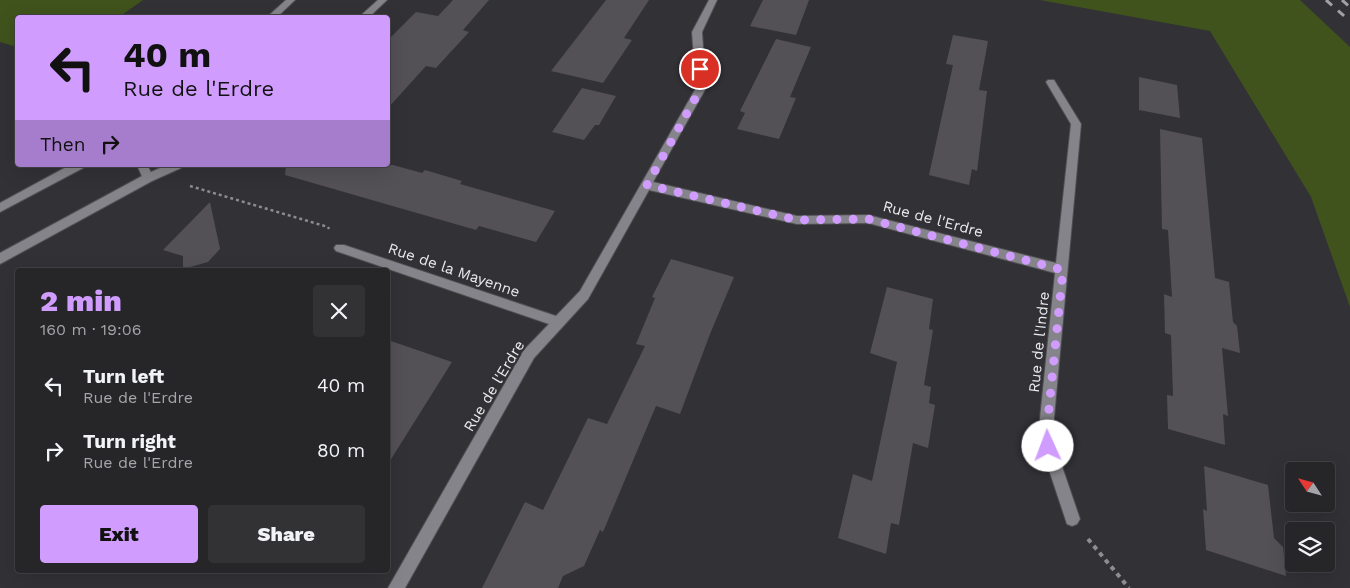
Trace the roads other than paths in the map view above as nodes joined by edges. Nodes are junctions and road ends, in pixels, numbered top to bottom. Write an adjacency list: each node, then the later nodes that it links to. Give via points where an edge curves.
1 (291, 0): 4 (street)
2 (383, 0): 5 (street)
3 (713, 0): 11 (street, Rue de l'Erdre, via 697,32 701,88)
4 (274, 15)
5 (366, 15)
6 (1052, 82): 15 (street, Rue de l'Indre, via 1076,124)
7 (75, 167): 12 (street)
8 (143, 167): 10 (street)
9 (172, 167): 10 (street)
10 (148, 178): 14 (street)
11 (647, 185): 15 (street, Rue de l'Erdre, via 797,220 868,219); 16 (street, Rue de l'Erdre, via 584,295)
12 (0, 208)
13 (340, 248): 16 (street, Rue de la Mayenne)
14 (0, 259)
15 (1063, 270): 17 (street, Rue de l'Indre, via 1048,446)
16 (558, 322): 18 (street, Rue de l'Erdre, via 529,354)
17 (1072, 519)
18 (396, 588)

